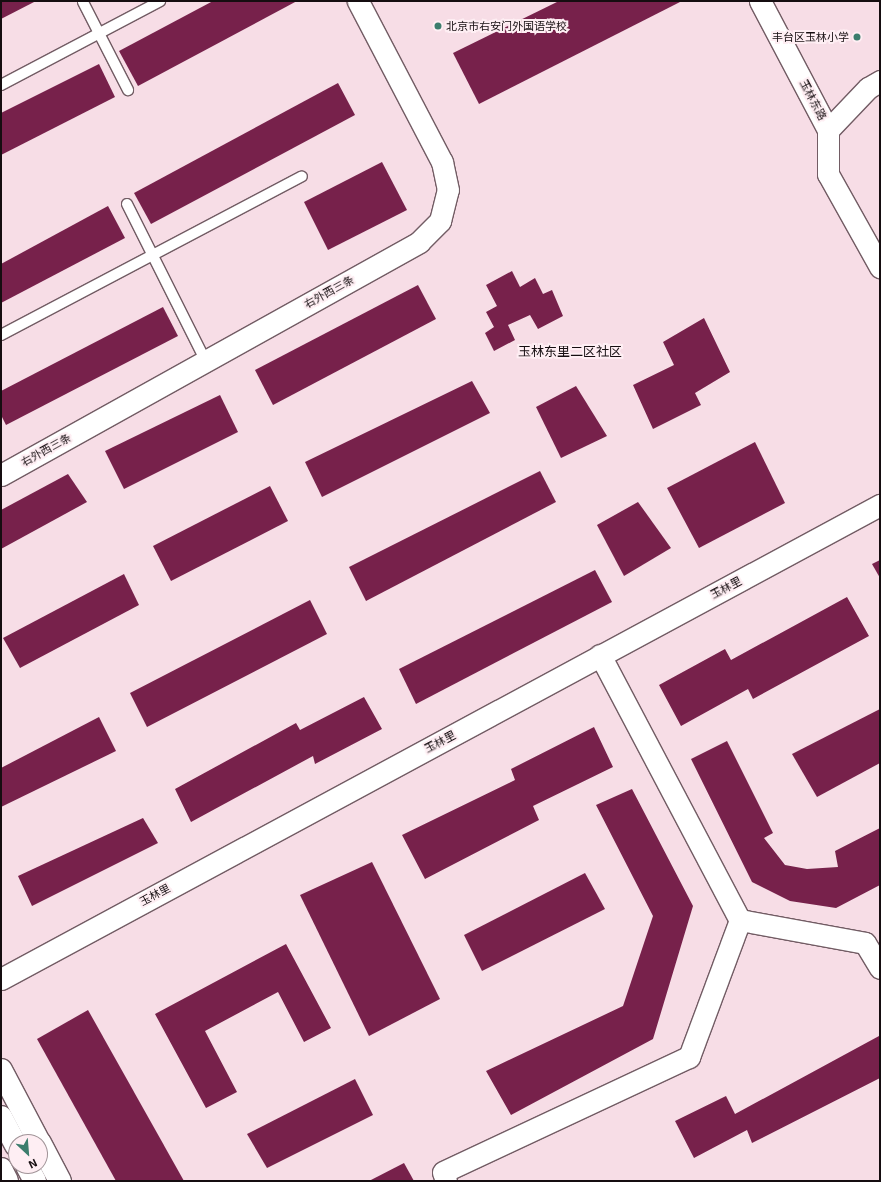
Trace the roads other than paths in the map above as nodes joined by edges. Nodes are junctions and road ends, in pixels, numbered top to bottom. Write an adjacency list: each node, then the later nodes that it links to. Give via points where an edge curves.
1 (160, 1): 5 (lane)
2 (358, 1): 15 (street, 右外西三条, via 442,162 448,190 440,221 419,242)
3 (760, 1): 9 (street, 玉林东路)
4 (83, 2): 5 (lane)
5 (99, 33): 7 (lane); 8 (lane)
6 (880, 81): 9 (street, via 868,88)
7 (1, 85)
8 (128, 90)
9 (828, 130): 13 (street, 玉林东路, via 828,174)
10 (302, 176): 12 (lane)
11 (127, 204): 12 (lane)
12 (152, 255): 14 (lane); 15 (lane)
13 (880, 267)
14 (1, 335)
15 (206, 360): 16 (street, 右外西三条)
16 (1, 474)
17 (880, 505): 18 (street, 玉林里)
18 (600, 655): 19 (street); 21 (street, 玉林里)
19 (740, 920): 20 (street, via 865,943); 30 (street, via 689,1057 443,1172)
20 (880, 968)
21 (1, 978)
22 (1, 1070): 25 (street)
23 (1, 1117): 24 (street)
24 (10, 1134)
25 (35, 1134)
26 (48, 1158): 29 (street)
27 (1, 1169): 28 (street)
28 (7, 1181)
29 (60, 1181)
30 (446, 1181)

